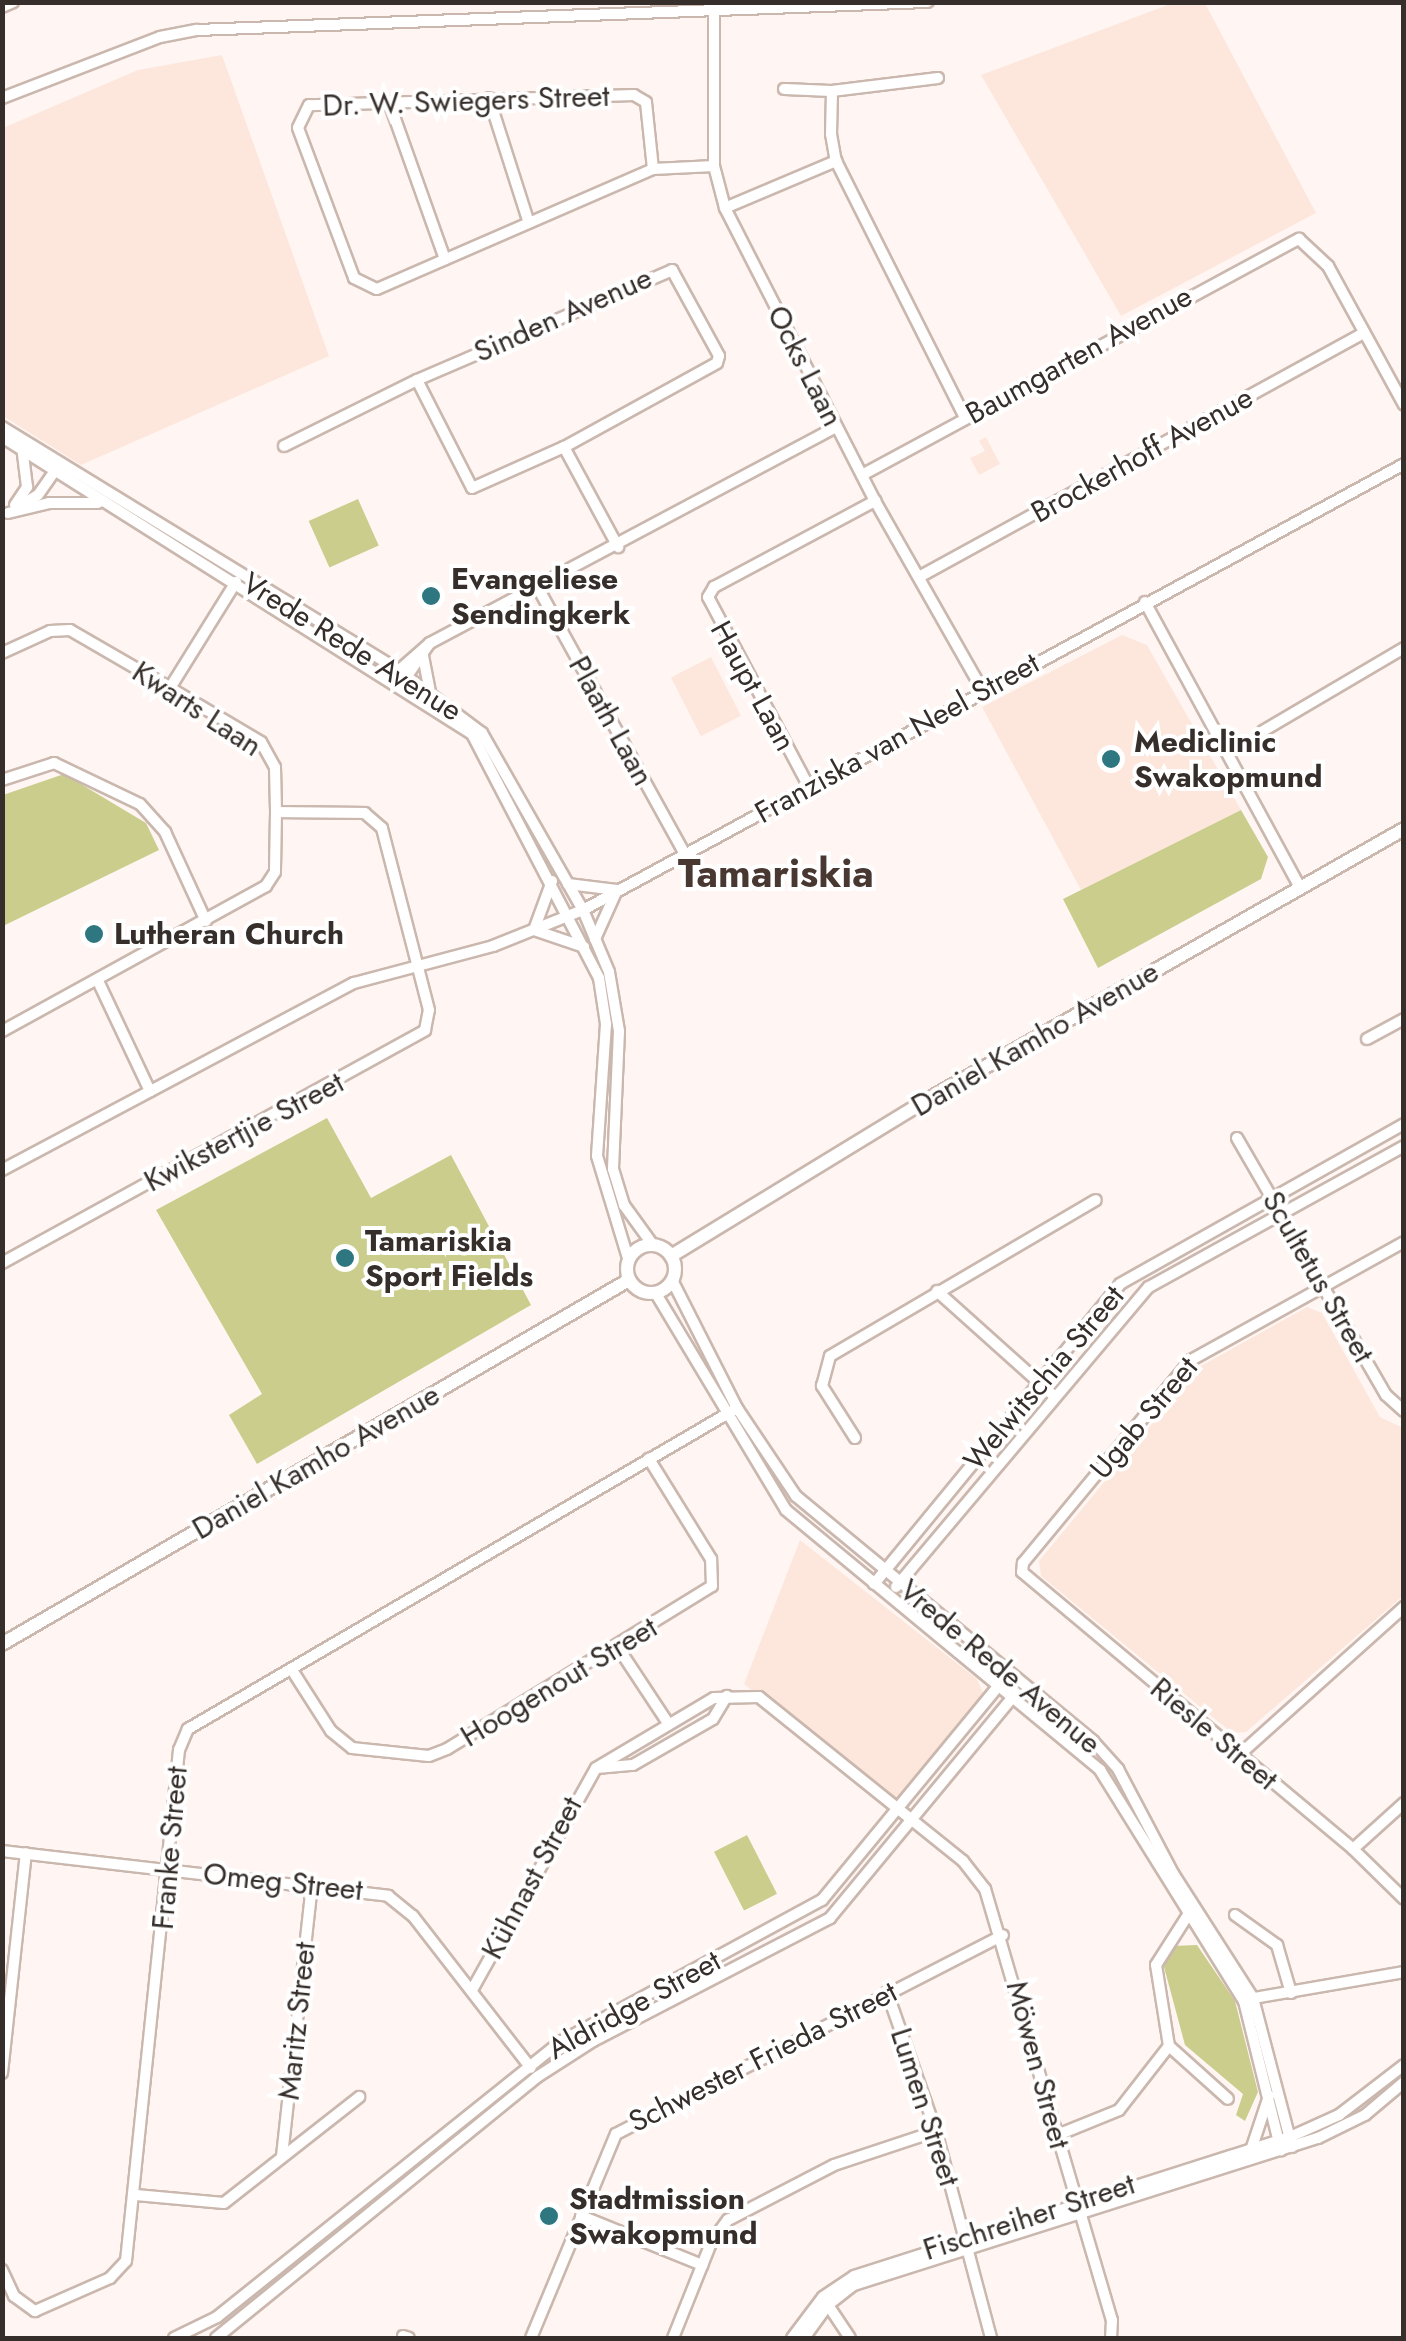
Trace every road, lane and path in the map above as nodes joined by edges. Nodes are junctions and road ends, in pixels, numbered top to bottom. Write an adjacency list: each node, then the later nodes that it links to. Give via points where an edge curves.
1 (12, 2): 4 (street)
2 (927, 2): 3 (street)
3 (803, 6): 5 (street)
4 (2, 7)
5 (714, 15): 9 (street, via 198,30 160,37); 13 (street, Ocks Laan)
6 (938, 78): 8 (street)
7 (784, 89): 8 (street)
8 (832, 91): 12 (street)
9 (2, 98)
10 (489, 98): 11 (street, Dr. W. Swiegers Street); 14 (street, Dr. W. Swiegers Street, via 641,98); 16 (street)
11 (389, 102): 17 (street); 17 (street, Dr. W. Swiegers Street, via 309,105 298,128 363,286 378,289)
12 (836, 160): 15 (street); 21 (street)
13 (714, 166): 14 (street, Dr. W. Swiegers Street); 15 (street, Ocks Laan)
14 (653, 169): 16 (street, Dr. W. Swiegers Street)
15 (725, 208): 22 (street, Ocks Laan)
16 (529, 223): 17 (street, Dr. W. Swiegers Street)
17 (445, 259)
18 (1364, 333): 20 (street); 21 (street, Baumgarten Avenue, via 1328,266 1299,240); 35 (street, Brockerhoff Avenue)
19 (417, 380): 25 (street, Sinden Avenue); 26 (street, Sinden Avenue, via 472,488); 26 (street, Sinden Avenue, via 672,270 720,356 717,363)
20 (1404, 405)
21 (966, 417): 30 (street, Baumgarten Avenue)
22 (836, 427): 30 (street, Ocks Laan); 34 (street)
23 (2, 428): 29 (street, Vrede Rede Avenue)
24 (2, 437): 27 (street, Vrede Rede Avenue)
25 (284, 446)
26 (564, 447): 34 (street)
27 (23, 452): 29 (street, Vrede Rede Avenue); 33 (street, via 28,488)
28 (1404, 464): 38 (street, Franziska van Neel Street)
29 (56, 469): 32 (street, Vrede Rede Avenue); 33 (street, via 38,495); 36 (street, Vrede Rede Avenue)
30 (862, 476): 31 (street, Ocks Laan)
31 (874, 500): 35 (street, Ocks Laan); 49 (street, Haupt Laan, via 714,587 708,597)
32 (104, 504): 33 (street, via 48,503); 36 (street, Vrede Rede Avenue)
33 (5, 514)
34 (618, 546): 37 (street)
35 (919, 577): 45 (street, Ocks Laan)
36 (236, 581): 43 (street, Vrede Rede Avenue); 44 (street)
37 (538, 588): 39 (street); 52 (street, Plaath Laan)
38 (1145, 602): 45 (street, Franziska van Neel Street); 55 (street)
39 (430, 643): 42 (street); 43 (street)
40 (1404, 648): 47 (street)
41 (2, 653): 44 (street, Kwarts Laan, via 50,631 70,630)
42 (424, 655): 43 (street); 46 (street)
43 (400, 677): 46 (street, Vrede Rede Avenue); 53 (street, Vrede Rede Avenue, via 472,734)
44 (170, 688): 50 (street, Kwarts Laan, via 261,742 275,767)
45 (983, 692): 49 (street, Franziska van Neel Street)
46 (431, 693): 54 (street, Vrede Rede Avenue, via 482,733)
47 (1263, 730)
48 (2, 780): 59 (street, via 54,763 140,804 165,832)
49 (809, 787): 52 (street, Franziska van Neel Street)
50 (276, 812): 59 (street, Kwarts Laan, via 272,880); 63 (street, Kwikstertjie Street, via 374,818)
51 (1404, 829): 55 (main road, Daniel Kamho Avenue)
52 (685, 854): 56 (street, Franziska van Neel Street)
53 (552, 880): 58 (street, Vrede Rede Avenue); 60 (street)
54 (567, 883): 56 (street); 57 (street, Vrede Rede Avenue)
55 (1300, 888): 79 (main road, Daniel Kamho Avenue)
56 (616, 890): 57 (street, Franziska van Neel Street); 61 (street)
57 (582, 910): 58 (street, Franziska van Neel Street); 61 (street, Vrede Rede Avenue)
58 (571, 916): 60 (street, Franziska van Neel Street); 62 (street, Vrede Rede Avenue)
59 (206, 921): 64 (street, Kwarts Laan)
60 (534, 930): 62 (street); 63 (street, Franziska van Neel Street)
61 (595, 939): 78 (street, Vrede Rede Avenue, via 619,1011 613,1169 624,1204)
62 (584, 947): 80 (street, Vrede Rede Avenue, via 599,978 606,1024 599,1173)
63 (420, 964): 69 (street, Franziska van Neel Street, via 321,999); 81 (street, Kwikstertjie Street, via 429,1010 418,1038)
64 (98, 981): 67 (street, Kwarts Laan); 69 (street)
65 (2, 1014): 67 (street)
66 (1404, 1019): 68 (street)
67 (6, 1029)
68 (1367, 1040)
69 (150, 1091): 73 (street, Franziska van Neel Street)
70 (1404, 1124): 74 (street, Welwitschia Street)
71 (1237, 1138): 74 (street, Scultetus Street)
72 (1404, 1146): 76 (street, Welwitschia Street)
73 (2, 1170)
74 (1270, 1194): 76 (street, Scultetus Street); 87 (street, Welwitschia Street, via 1120,1284)
75 (1096, 1200): 86 (street)
76 (1280, 1211): 84 (street, Scultetus Street); 88 (street, Welwitschia Street, via 1149,1287)
77 (1404, 1242): 84 (street, Ugab Street)
78 (653, 1245): 79 (main road); 80 (main road)
79 (671, 1256): 83 (main road)
80 (629, 1262): 82 (main road)
81 (2, 1263)
82 (629, 1280): 85 (main road); 100 (main road, Daniel Kamho Avenue)
83 (672, 1280): 85 (main road); 89 (street, Vrede Rede Avenue)
84 (1325, 1287): 90 (street, Scultetus Street, via 1386,1395); 95 (street, Ugab Street, via 1190,1360 1022,1562)
85 (655, 1292): 91 (street, Vrede Rede Avenue)
86 (937, 1292): 87 (street); 92 (street, via 823,1367 822,1386)
87 (1038, 1382): 88 (street); 94 (street, Welwitschia Street)
88 (1053, 1395): 96 (street, Welwitschia Street)
89 (737, 1408): 91 (street, Franke Street); 94 (street, Vrede Rede Avenue, via 796,1496)
90 (1404, 1410)
91 (725, 1416): 93 (street, Franke Street); 97 (street, Vrede Rede Avenue, via 786,1510)
92 (855, 1438)
93 (649, 1459): 101 (street, Hoogenout Street, via 715,1575 692,1603); 102 (street, Franke Street)
94 (884, 1570): 96 (street, Vrede Rede Avenue); 97 (street, Welwitschia Street)
95 (1022, 1572): 109 (street, Riesle Street)
96 (900, 1583): 98 (street, Welwitschia Street); 103 (street, Vrede Rede Avenue)
97 (874, 1584): 98 (street, Vrede Rede Avenue)
98 (889, 1596): 105 (street, Vrede Rede Avenue)
99 (1404, 1607): 109 (street)
100 (2, 1644)
101 (618, 1646): 102 (street, Hoogenout Street, via 429,1756 340,1742); 108 (street)
102 (292, 1670): 119 (street, Franke Street, via 184,1736)
103 (1010, 1673): 104 (street, Vrede Rede Avenue); 105 (street, Aldridge Street)
104 (1023, 1684): 107 (street, Aldridge Street); 111 (street, Vrede Rede Avenue, via 1107,1754)
105 (999, 1686): 107 (street, Vrede Rede Avenue); 114 (street, Aldridge Street)
106 (728, 1696): 108 (street, Kühnast Street); 110 (street, Kühnast Street, via 713,1719 632,1766); 114 (street, via 759,1697)
107 (1013, 1697): 112 (street, Vrede Rede Avenue, via 1083,1754); 115 (street, Aldridge Street)
108 (668, 1724): 110 (street, Kühnast Street)
109 (1239, 1755): 116 (street, Riesle Street)
110 (596, 1768): 126 (street, Kühnast Street)
111 (1129, 1789): 112 (street); 130 (street, Vrede Rede Avenue)
112 (1118, 1796): 122 (street, Vrede Rede Avenue)
113 (1404, 1803): 116 (street)
114 (898, 1813): 115 (street); 129 (street, Aldridge Street, via 822,1900)
115 (912, 1823): 124 (street, Möwen Street, via 976,1875); 131 (street, Aldridge Street, via 830,1918)
116 (1353, 1849): 121 (street, Riesle Street)
117 (2, 1851): 118 (street, Omeg Street)
118 (26, 1853): 119 (street, Omeg Street); 135 (street)
119 (169, 1870): 120 (street, Omeg Street); 146 (street, Franke Street)
120 (312, 1885): 126 (street, Omeg Street, via 388,1896 413,1916); 145 (street, Maritz Street)
121 (1404, 1899)
122 (1188, 1914): 130 (street, Vrede Rede Avenue); 132 (street, via 1156,1965)
123 (1235, 1915): 128 (street, via 1277,1945)
124 (1003, 1935): 127 (street, Schwester Frieda Street); 142 (street, Möwen Street)
125 (1404, 1972): 128 (street)
126 (472, 1990): 134 (street, Omeg Street)
127 (887, 1992): 141 (street, Lumen Street); 148 (street, Schwester Frieda Street, via 626,2125 604,2153)
128 (1291, 1992): 130 (street)
129 (637, 1999): 131 (street); 134 (street, Aldridge Street)
130 (1248, 1999): 138 (street, Vrede Rede Avenue); 143 (street, Vrede Rede Avenue)
131 (646, 2014): 136 (street, Aldridge Street)
132 (1170, 2046): 140 (street); 142 (street, via 1118,2110)
133 (1404, 2065): 143 (street, via 1339,2115)
134 (529, 2066): 136 (street, Omeg Street); 153 (street, Aldridge Street)
135 (2, 2073)
136 (537, 2077): 154 (street, Aldridge Street)
137 (1404, 2082): 143 (street, via 1364,2115)
138 (1270, 2084): 143 (street, Vrede Rede Avenue); 144 (street)
139 (360, 2097): 145 (street, Maritz Street)
140 (1228, 2098)
141 (936, 2131): 149 (street, Lumen Street); 150 (street, via 834,2165 741,2210 719,2229)
142 (1056, 2136): 147 (street, Möwen Street)
143 (1286, 2144): 144 (street, Fischreiher Street); 147 (street, Fischreiher Street)
144 (1252, 2147): 147 (street, Fischreiher Street)
145 (282, 2156): 146 (street, Maritz Street, via 224,2203)
146 (136, 2195): 151 (street, Franke Street, via 126,2261 110,2278 35,2311 14,2296)
147 (1077, 2206): 149 (street, Fischreiher Street); 163 (street, Möwen Street, via 1112,2320)
148 (581, 2216): 150 (street); 157 (street, Schwester Frieda Street)
149 (968, 2240): 152 (street, Fischreiher Street); 162 (street, Lumen Street)
150 (702, 2265): 158 (street)
151 (2, 2270)
152 (826, 2301): 159 (street, Fischreiher Street); 160 (street, Fischreiher Street); 161 (street)
153 (218, 2317): 154 (street); 155 (street, Aldridge Street)
154 (230, 2335): 156 (street, Aldridge Street)
155 (174, 2338)
156 (216, 2338)
157 (531, 2338)
158 (673, 2338)
159 (792, 2338)
160 (804, 2338)
161 (850, 2338)
162 (990, 2338)
163 (1111, 2338)

